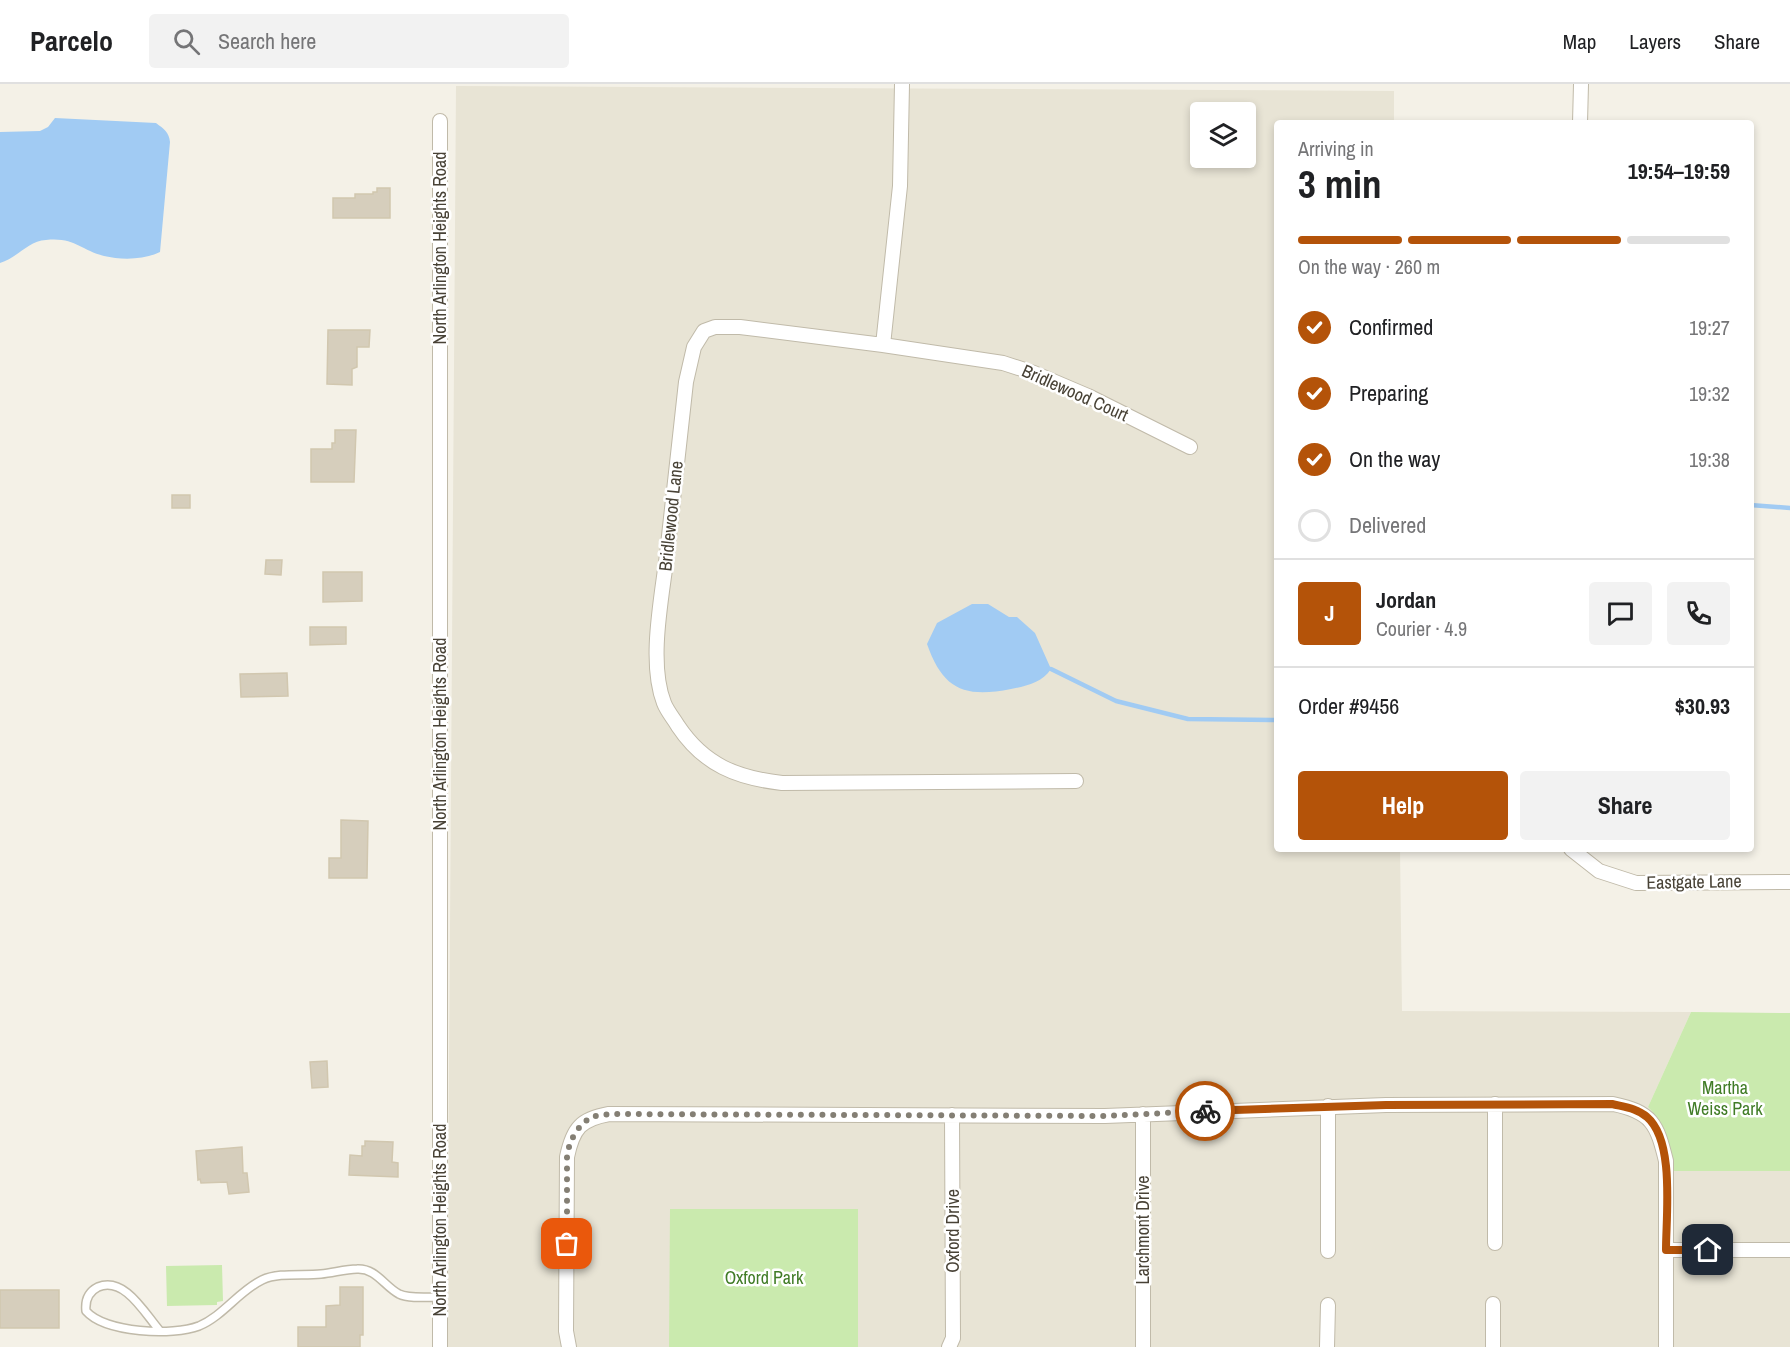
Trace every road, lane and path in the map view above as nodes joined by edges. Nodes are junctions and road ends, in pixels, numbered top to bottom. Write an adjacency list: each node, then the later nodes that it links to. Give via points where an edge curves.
1 (902, 84): 5 (street, via 900,186)
2 (1581, 84): 3 (street)
3 (1580, 120)
4 (440, 121): 18 (street, North Arlington Heights Road)
5 (883, 345): 6 (street, Bridlewood Court, via 1003,363 1088,396); 7 (street, Bridlewood Lane, via 740,327 715,327 699,337 686,382 657,637 664,705 698,752 736,774 756,780)
6 (1190, 447)
7 (1076, 781)
8 (1575, 852): 9 (street, Eastgate Lane, via 1599,871 1636,883)
9 (1790, 882)
10 (1495, 1104): 11 (street); 14 (street); 15 (street, via 1612,1104 1646,1116 1659,1132 1666,1161)
11 (1328, 1106): 12 (street); 17 (street)
12 (1143, 1114): 13 (street); 25 (street, Larchmont Drive)
13 (952, 1115): 23 (street, via 590,1117 570,1142 567,1157); 24 (street, Oxford Drive, via 953,1338)
14 (1495, 1243)
15 (1666, 1250): 16 (street); 28 (street)
16 (1790, 1250)
17 (1328, 1251)
18 (440, 1297): 21 (lane, via 402,1296 364,1269 276,1277 261,1280 200,1326); 22 (street, North Arlington Heights Road)
19 (1493, 1304): 27 (street)
20 (1328, 1305): 26 (street)
21 (160, 1331): 21 (lane, via 119,1327 90,1316 86,1301 94,1290 115,1285 129,1294)
22 (440, 1347)
23 (569, 1347)
24 (949, 1347)
25 (1143, 1347)
26 (1327, 1347)
27 (1493, 1347)
28 (1666, 1347)

